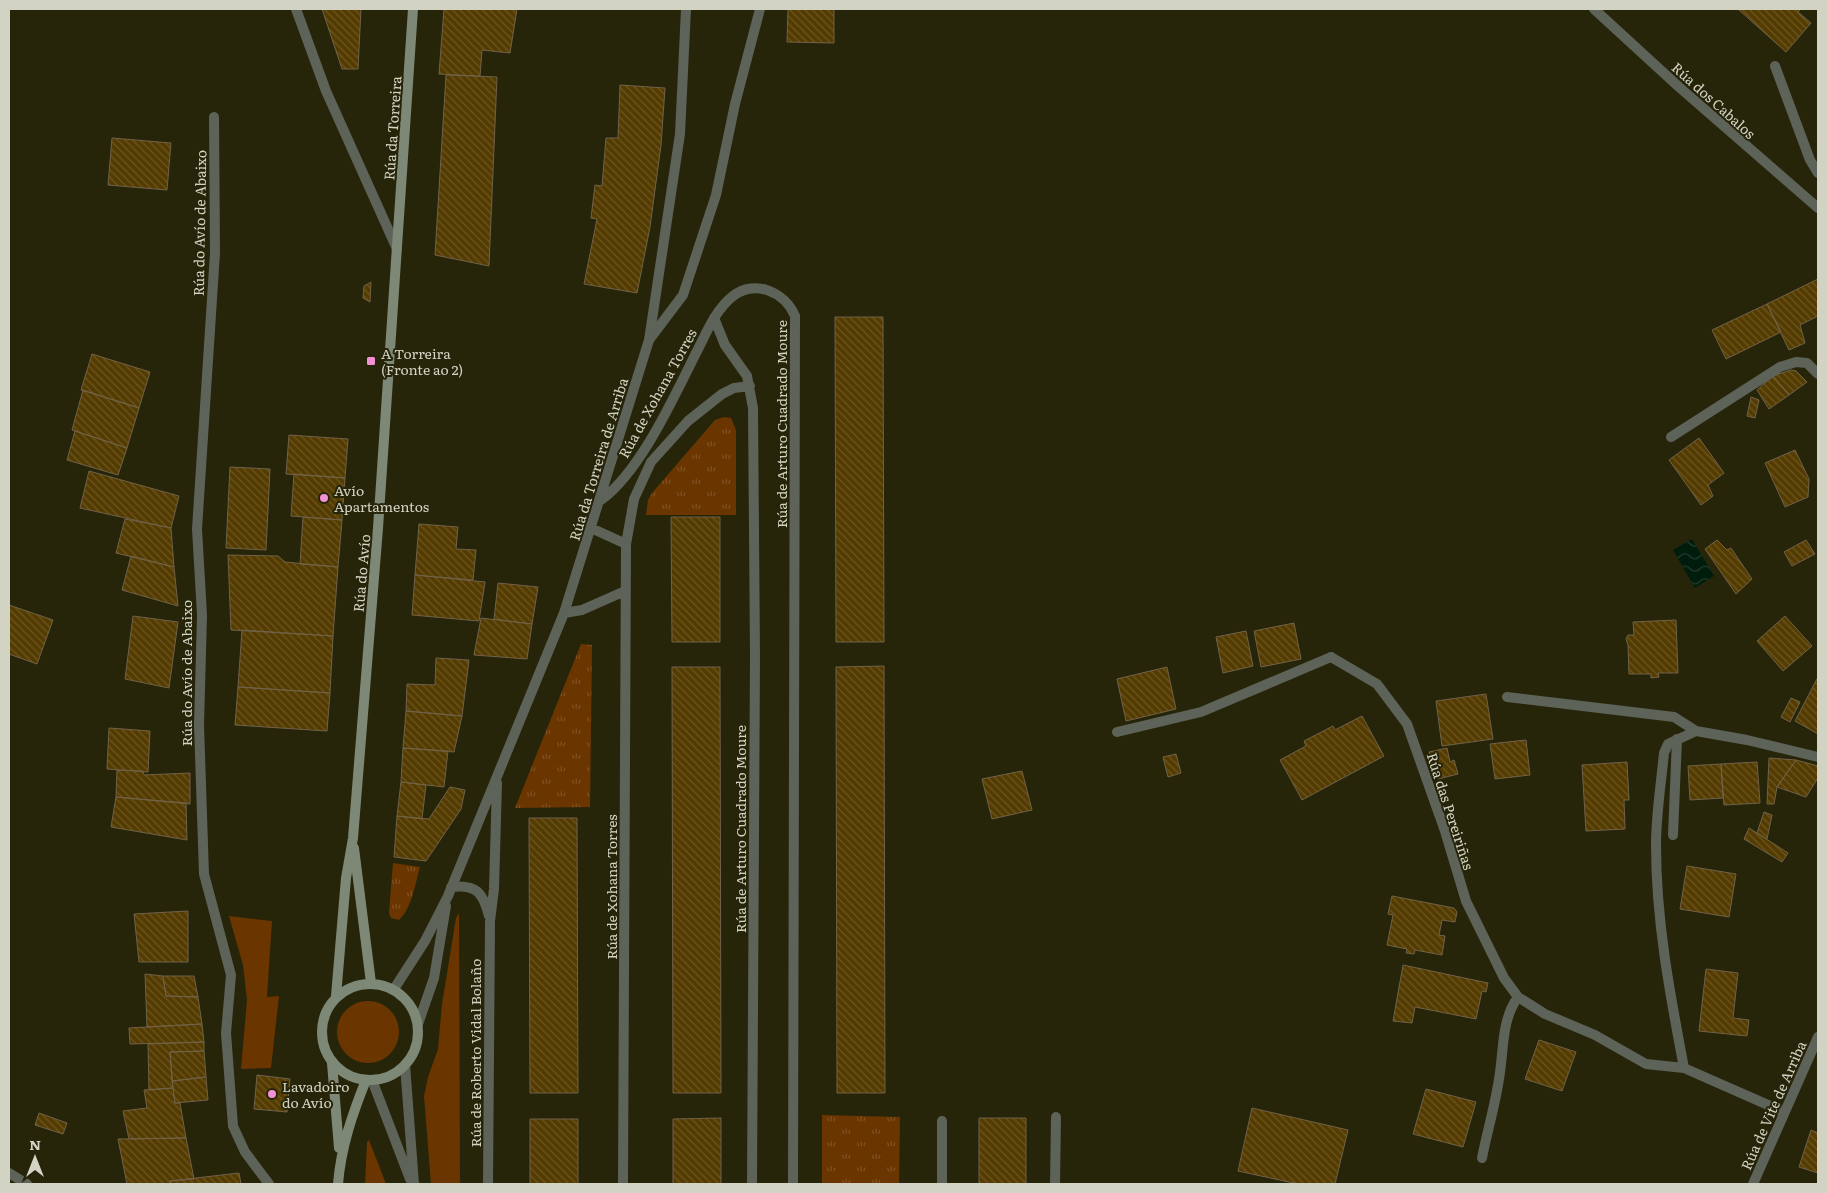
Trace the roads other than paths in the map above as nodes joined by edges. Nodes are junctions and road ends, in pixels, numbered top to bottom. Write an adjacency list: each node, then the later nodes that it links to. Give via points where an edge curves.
1 (296, 9): 10 (street, via 326,91)
2 (414, 9): 10 (main road, Rúa da Torreira)
3 (686, 9): 12 (street, Rúa da Torreira de Arriba, via 680,134)
4 (760, 9): 12 (street, via 716,195 683,295)
5 (1594, 9): 9 (street, Rúa dos Cabalos, via 1678,87)
6 (1775, 66): 8 (street, via 1810,160)
7 (214, 117): 48 (street, Rúa do Avío de Abaixo, via 215,253 197,530 202,615 198,725 204,874 231,975 226,1033 234,1126 245,1152)
8 (1818, 173)
9 (1818, 208)
10 (397, 249): 28 (main road, Rúa do Avío)
11 (714, 318): 14 (street, Rúa de Arturo Cuadrado Moure, via 725,345 745,371); 16 (street, Rúa de Xohana Torres, via 637,461); 54 (street, Rúa de Arturo Cuadrado Moure, via 732,296 751,288 770,290 778,295 792,307 795,316)
12 (649, 340): 16 (street, Rúa da Torreira de Arriba)
13 (1818, 374): 15 (street, via 1807,363 1796,362 1780,367)
14 (750, 386): 18 (street, Rúa de Xohana Torres, via 722,394 688,421 651,462 634,499); 53 (street, Rúa de Arturo Cuadrado Moure, via 753,408 756,656)
15 (1672, 437)
16 (601, 500): 17 (street, Rúa da Torreira de Arriba)
17 (591, 528): 18 (street); 20 (street, Rúa da Torreira de Arriba)
18 (626, 544): 19 (street, Rúa de Xohana Torres)
19 (625, 591): 20 (street, via 582,610); 52 (street, Rúa de Xohana Torres)
20 (564, 613): 26 (street, Rúa da Torreira de Arriba)
21 (1507, 697): 22 (street, via 1674,717)
22 (1696, 731): 24 (street); 25 (street)
23 (1117, 732): 34 (street, Rúa das Pereiriñas, via 1201,712 1331,657 1377,684 1407,724 1466,901 1504,978)
24 (1677, 739): 27 (street); 39 (street, via 1668,744 1664,754 1656,843 1664,959)
25 (1818, 757)
26 (497, 778): 29 (street, Rúa da Torreira de Arriba); 30 (street, Rúa de Roberto Vidal Bolaño)
27 (1673, 835)
28 (353, 838): 31 (main road, Rúa do Avío); 33 (main road, Rúa do Avío, via 346,878)
29 (450, 891): 30 (street, Rúa de Roberto Vidal Bolaño, via 466,885 479,892); 32 (street, Rúa da Torreira de Arriba, via 425,941); 35 (street, Rúa da Torreira de Arriba, via 434,978)
30 (490, 921): 51 (street, Rúa de Roberto Vidal Bolaño)
31 (371, 983): 32 (main road); 33 (main road, via 352,986)
32 (394, 989): 35 (main road, via 412,1006)
33 (336, 996): 37 (main road, via 324,1015 321,1032 324,1048)
34 (1518, 997): 39 (street, Rúa das Pereiriñas, via 1545,1014 1594,1035 1646,1064); 45 (street, via 1506,1022 1499,1080)
35 (418, 1024): 38 (main road, via 416,1045)
36 (1818, 1037): 41 (street, Rúa de Vite de Arriba)
37 (332, 1063): 40 (main road, via 350,1076); 44 (main road)
38 (405, 1066): 40 (main road, via 392,1075); 50 (street)
39 (1684, 1068): 41 (street, Rúa das Pereiriñas)
40 (369, 1080): 44 (main road, via 347,1129); 50 (street)
41 (1784, 1112): 57 (street, Rúa de Vite de Arriba)
42 (1056, 1116): 56 (street)
43 (942, 1121): 55 (street)
44 (340, 1156): 49 (main road)
45 (1482, 1158)
46 (9, 1173): 47 (street)
47 (28, 1184)
48 (269, 1184)
49 (338, 1184)
50 (413, 1184)
51 (488, 1184)
52 (624, 1184)
53 (752, 1184)
54 (793, 1184)
55 (942, 1184)
56 (1056, 1184)
57 (1753, 1184)

